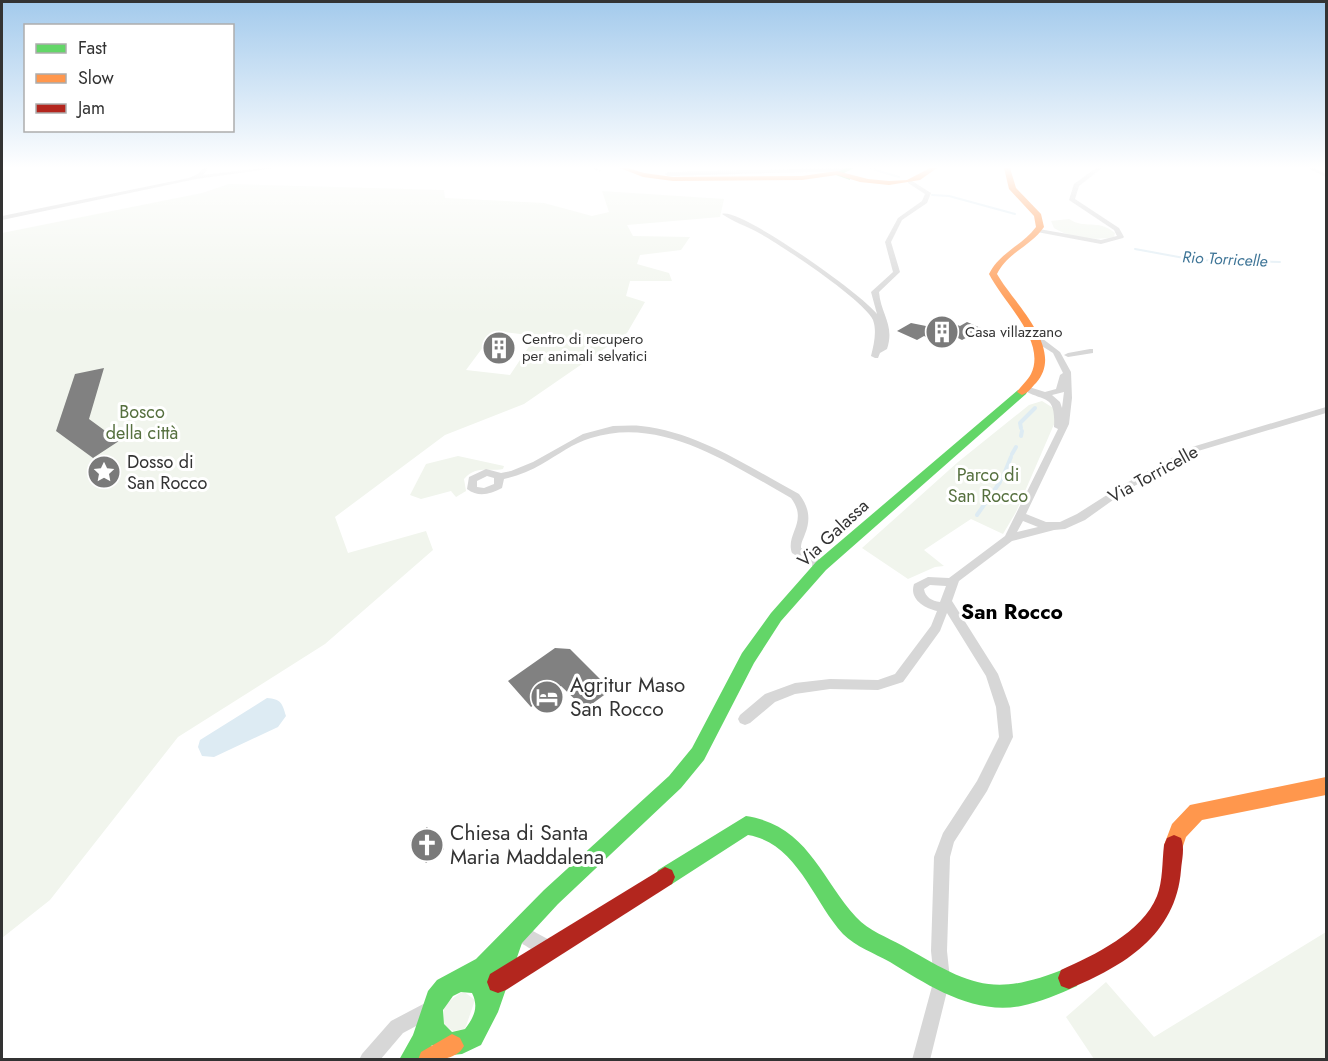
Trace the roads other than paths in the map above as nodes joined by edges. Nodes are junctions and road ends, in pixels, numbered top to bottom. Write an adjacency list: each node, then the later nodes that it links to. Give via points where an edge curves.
1 (735, 218): 2 (street, via 777,241 869,308 878,320 876,353 888,339 875,292 897,272 888,242)
2 (902, 218)
3 (1030, 218): 5 (main road)
4 (1096, 218): 6 (street, via 1122,236 1106,242)
5 (1038, 230): 6 (street); 6 (street); 7 (main road, via 999,263 993,274 1003,294)
6 (1063, 235)
7 (1040, 341): 9 (street); 11 (main road, Via Galassa, via 1040,373)
8 (1090, 351): 9 (street)
9 (1067, 355): 10 (street)
10 (1067, 372): 12 (street, via 1061,377 1060,391); 14 (street, via 1067,410)
11 (1026, 389): 12 (street); 19 (main road, Via Galassa)
12 (1046, 394): 14 (street, via 1059,406)
13 (1326, 410): 17 (street, Via Torricelle, via 1195,449 1124,488 1081,518)
14 (1058, 438): 16 (street)
15 (500, 477): 19 (street, via 534,467 576,441 598,433 637,429 670,436 723,458 795,496 803,507 804,527 796,550)
16 (1021, 516): 17 (street); 18 (street)
17 (1053, 528): 18 (street, Via Torricelle)
18 (1009, 538): 20 (street, via 957,575)
19 (821, 566): 24 (main road, Via Galassa, via 776,617 748,658 698,754 675,782 545,903)
20 (953, 582): 21 (street); 21 (street, via 928,581 918,587 923,600 936,606)
21 (947, 604): 22 (street, via 936,628 899,678 878,685 830,684 795,689 770,698); 27 (street, via 992,674 1006,726 1002,746 948,838 942,857)
22 (745, 719)
23 (1326, 786): 27 (main road, via 1188,817 1172,847 1168,893 1157,917 1130,941 1060,985 1005,998 982,996)
24 (518, 934): 25 (street); 26 (main road, Via Galassa, via 484,967); 28 (main road, Via Galassa)
25 (549, 949): 27 (main road, via 746,825 765,826 780,836 849,927); 28 (main road)
26 (465, 979): 29 (main road, via 479,984 484,991); 30 (main road, via 456,980 441,991)
27 (942, 979): 35 (street)
28 (496, 984): 29 (main road, Via Galassa)
29 (487, 1012): 31 (main road, via 479,1032)
30 (431, 1015): 31 (main road, via 437,1038); 32 (street, via 397,1027); 33 (main road, via 422,1042)
31 (452, 1046): 34 (main road)
32 (368, 1059)
33 (410, 1059)
34 (429, 1059)
35 (921, 1059)

